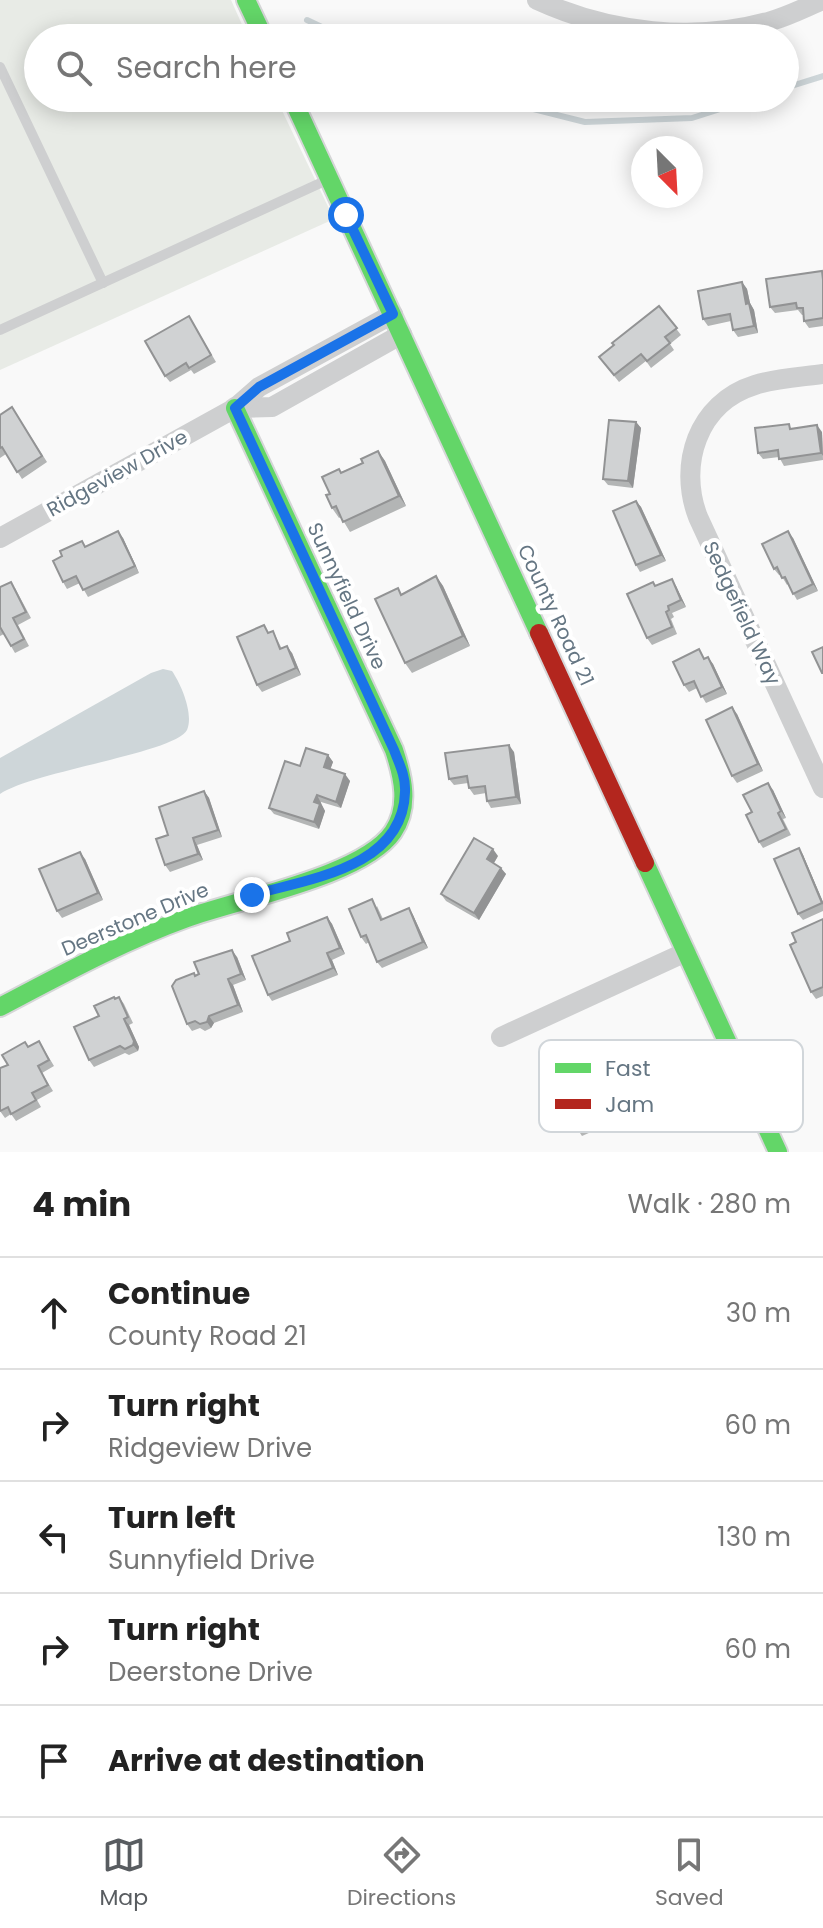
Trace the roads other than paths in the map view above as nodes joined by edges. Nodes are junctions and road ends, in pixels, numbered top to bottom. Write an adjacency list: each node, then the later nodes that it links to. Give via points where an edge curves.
1 (246, 0): 4 (street)
2 (537, 0): 5 (street)
3 (823, 0): 6 (street)
4 (257, 24)
5 (611, 24)
6 (756, 24)
7 (0, 67): 10 (lane)
8 (298, 112): 9 (street, County Road 21)
9 (329, 179): 10 (lane); 11 (street, County Road 21)
10 (103, 283): 12 (lane)
11 (393, 314): 13 (street, County Road 21); 15 (street, Ridgeview Drive, via 259,387)
12 (0, 330)
13 (402, 334): 15 (street, Ridgeview Drive, via 272,407); 19 (street, County Road 21)
14 (823, 374): 17 (street, Sedgefield Way, via 739,392 699,432 690,463 691,498)
15 (235, 408): 16 (street, Ridgeview Drive); 18 (street, Sunnyfield Drive, via 394,750 406,790)
16 (0, 538)
17 (823, 788)
18 (403, 807): 20 (street, Deerstone Drive, via 397,826 369,856 349,866 186,918)
19 (686, 952): 21 (street); 22 (street, County Road 21)
20 (0, 1007)
21 (501, 1037)
22 (726, 1040)
23 (769, 1132): 24 (street, County Road 21)
24 (778, 1152)

